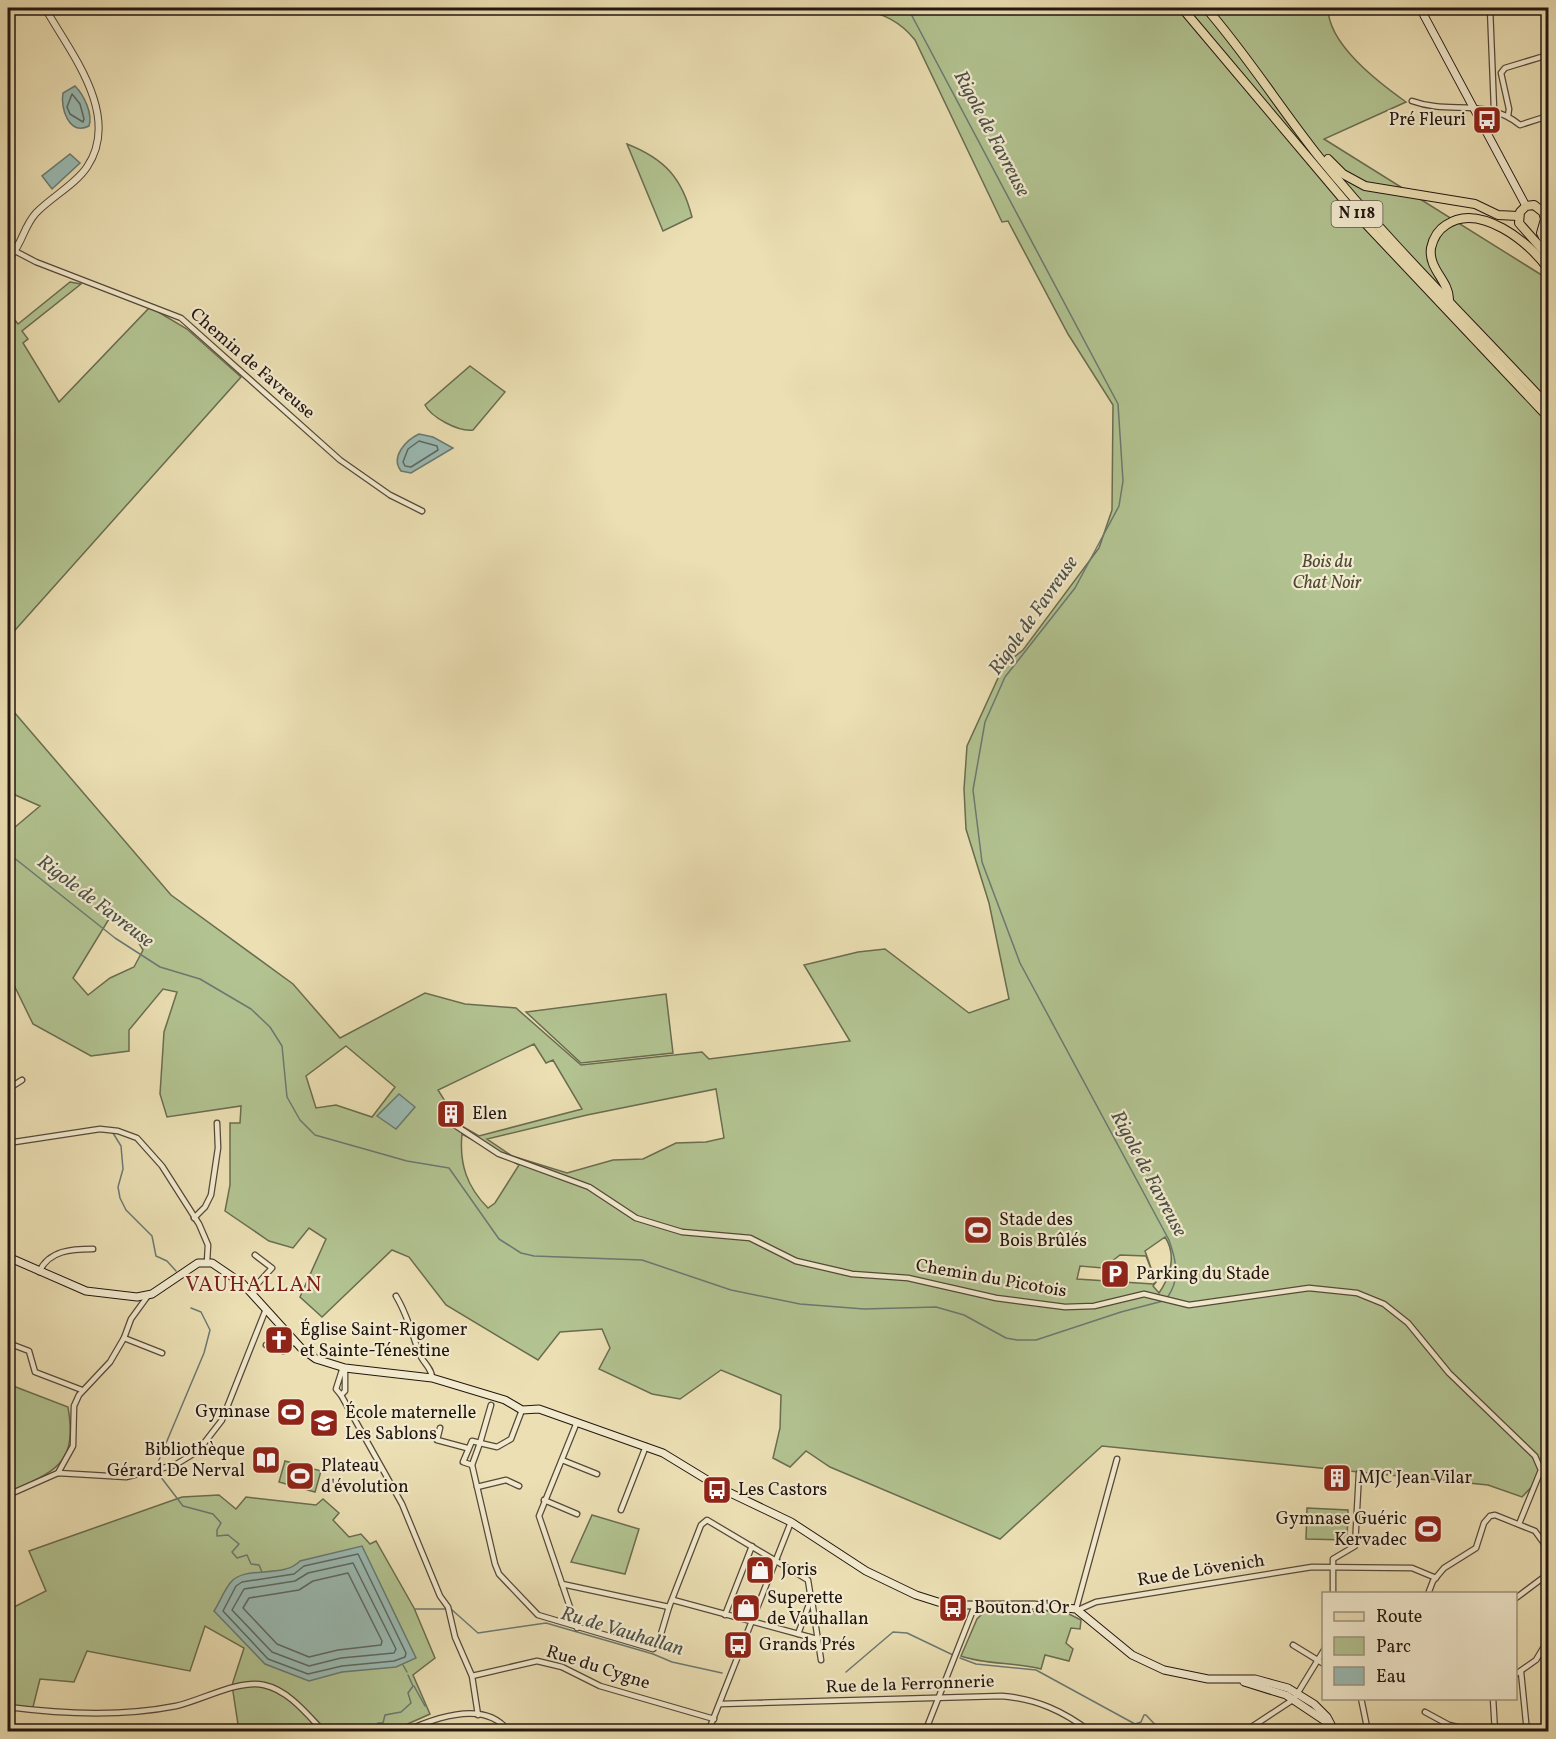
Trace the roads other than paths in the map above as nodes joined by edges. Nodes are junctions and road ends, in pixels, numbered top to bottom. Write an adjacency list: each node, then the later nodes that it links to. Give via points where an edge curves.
1 (45, 8): 19 (street, via 91,93 99,121 98,136 86,169 36,212)
2 (1182, 8): 25 (highway, N 118, via 1341,197)
3 (1206, 8): 12 (highway, N 118)
4 (1420, 8): 8 (main road)
5 (1491, 8): 9 (street)
6 (1548, 55): 10 (street, via 1500,73)
7 (1412, 101): 8 (street)
8 (1475, 108): 9 (street); 13 (main road)
9 (1494, 109): 10 (street)
10 (1508, 116): 11 (street, via 1520,125)
11 (1548, 116)
12 (1319, 156): 14 (highway, via 1365,186 1475,204 1498,215); 23 (highway, N 118)
13 (1526, 206): 14 (main road); 15 (main road, via 1537,207)
14 (1518, 216): 17 (main road, via 1520,226)
15 (1546, 216): 16 (main road)
16 (1540, 228): 17 (main road); 18 (main road)
17 (1529, 231): 20 (main road)
18 (1548, 247)
19 (15, 251): 21 (street); 26 (street, Chemin de Favreuse, via 181,318 340,460)
20 (1548, 256)
21 (8, 259)
22 (1548, 269): 23 (highway, via 1527,245 1493,225 1469,217 1452,221 1437,234 1431,249 1433,267 1449,292)
23 (1449, 300): 24 (highway, N 118)
24 (1548, 406)
25 (1548, 417)
26 (422, 512)
27 (22, 1080): 28 (street)
28 (8, 1089)
29 (441, 1116): 70 (street, Chemin du Picotois, via 499,1154 589,1187 636,1218 682,1232 750,1238 796,1261 823,1268 940,1283 1049,1307 1094,1306 1144,1294 1189,1305 1308,1288 1357,1293 1384,1304 1408,1323 1449,1372 1538,1460 1539,1475)
30 (217, 1123): 32 (street, via 218,1148 211,1195)
31 (8, 1143): 32 (street, via 100,1129 124,1132 153,1154)
32 (194, 1218): 36 (street, via 208,1245)
33 (93, 1249): 37 (street, via 55,1254)
34 (255, 1255): 38 (street, via 272,1268)
35 (8, 1257): 37 (main road)
36 (207, 1262): 38 (main road, via 223,1268); 40 (main road, via 192,1266)
37 (39, 1272): 40 (main road, via 86,1291)
38 (250, 1292): 41 (main road)
39 (396, 1296): 48 (street)
40 (147, 1297): 42 (street, via 131,1319)
41 (266, 1308): 43 (main road); 60 (street, via 226,1409 215,1432 198,1451 175,1465 126,1477)
42 (124, 1338): 46 (street); 49 (street, via 110,1362)
43 (295, 1341): 45 (street, via 283,1351); 47 (main road, via 316,1359)
44 (8, 1343): 49 (street, via 29,1351 35,1372)
45 (266, 1346)
46 (162, 1353)
47 (344, 1367): 48 (main road); 98 (street, via 345,1391 341,1395 402,1504 448,1609)
48 (432, 1378): 51 (main road, via 507,1401)
49 (82, 1390): 60 (street, via 74,1406 73,1446)
50 (491, 1405): 54 (street)
51 (522, 1410): 52 (main road, via 539,1409); 54 (street, via 509,1441 497,1447)
52 (577, 1422): 55 (main road); 58 (street)
53 (440, 1428): 56 (street, via 437,1440)
54 (480, 1443): 56 (street, via 472,1441); 59 (street)
55 (646, 1446): 67 (street); 69 (main road)
56 (467, 1448): 59 (street, via 463,1462)
57 (1117, 1459): 85 (street)
58 (562, 1460): 62 (street); 66 (street)
59 (472, 1465): 64 (street)
60 (58, 1473): 65 (street)
61 (1359, 1473): 74 (street, via 1355,1545 1333,1560)
62 (597, 1474)
63 (519, 1486): 64 (street, via 506,1480)
64 (477, 1487): 88 (street, via 499,1574 538,1615)
65 (8, 1495)
66 (544, 1500): 68 (street); 77 (street, via 540,1523)
67 (621, 1510)
68 (577, 1514)
69 (791, 1522): 73 (street); 83 (main road, via 893,1585 938,1602)
70 (1519, 1524): 72 (street, via 1535,1532); 76 (street, via 1490,1516 1476,1548 1450,1563)
71 (752, 1546): 73 (street); 82 (street, via 704,1521); 86 (street)
72 (1548, 1549)
73 (775, 1560): 81 (street, via 808,1580); 87 (street)
74 (1333, 1568): 76 (street, Rue de Lövenich, via 1412,1568); 78 (street); 85 (street, Rue de Lövenich, via 1312,1566 1245,1580 1210,1582 1096,1602)
75 (1548, 1574): 80 (street)
76 (1436, 1578): 79 (street)
77 (562, 1584): 84 (street); 88 (street)
78 (1333, 1592)
79 (1429, 1592)
80 (1517, 1597)
81 (811, 1599): 89 (street); 90 (street)
82 (673, 1600): 84 (street); 86 (street)
83 (975, 1605): 85 (main road); 100 (street)
84 (669, 1607): 88 (street, via 654,1649)
85 (1077, 1610): 99 (main road, via 1132,1655 1149,1663 1180,1675 1239,1680)
86 (725, 1615): 87 (street)
87 (752, 1622): 89 (street); 103 (street)
88 (577, 1628)
89 (798, 1634): 90 (street)
90 (817, 1640): 94 (street)
91 (1548, 1640): 97 (street, via 1536,1660)
92 (1293, 1645): 95 (street)
93 (1322, 1652): 95 (street)
94 (821, 1660)
95 (1317, 1660): 96 (street); 99 (street)
96 (1322, 1663)
97 (1518, 1673): 119 (street)
98 (472, 1676): 106 (street); 107 (street, Rue du Cygne, via 537,1661 562,1667 600,1686)
99 (1295, 1696): 114 (street); 115 (main road)
100 (939, 1697): 103 (street, Rue de la Ferronnerie); 112 (street); 113 (street, Rue de la Ferronnerie, via 1002,1696 1038,1701)
101 (1361, 1700): 116 (street)
102 (1493, 1700): 118 (street)
103 (720, 1704): 107 (street)
104 (8, 1707): 108 (street, via 134,1712 176,1706 261,1684 287,1695)
105 (1425, 1712): 117 (street, via 1449,1725)
106 (478, 1715): 109 (street, via 436,1719); 110 (street, via 496,1719)
107 (714, 1719): 111 (street)
108 (324, 1731)
109 (404, 1731)
110 (509, 1731)
111 (708, 1731)
112 (925, 1731)
113 (1091, 1731)
114 (1248, 1731)
115 (1335, 1731)
116 (1368, 1731)
117 (1478, 1731)
118 (1495, 1731)
119 (1527, 1731)

